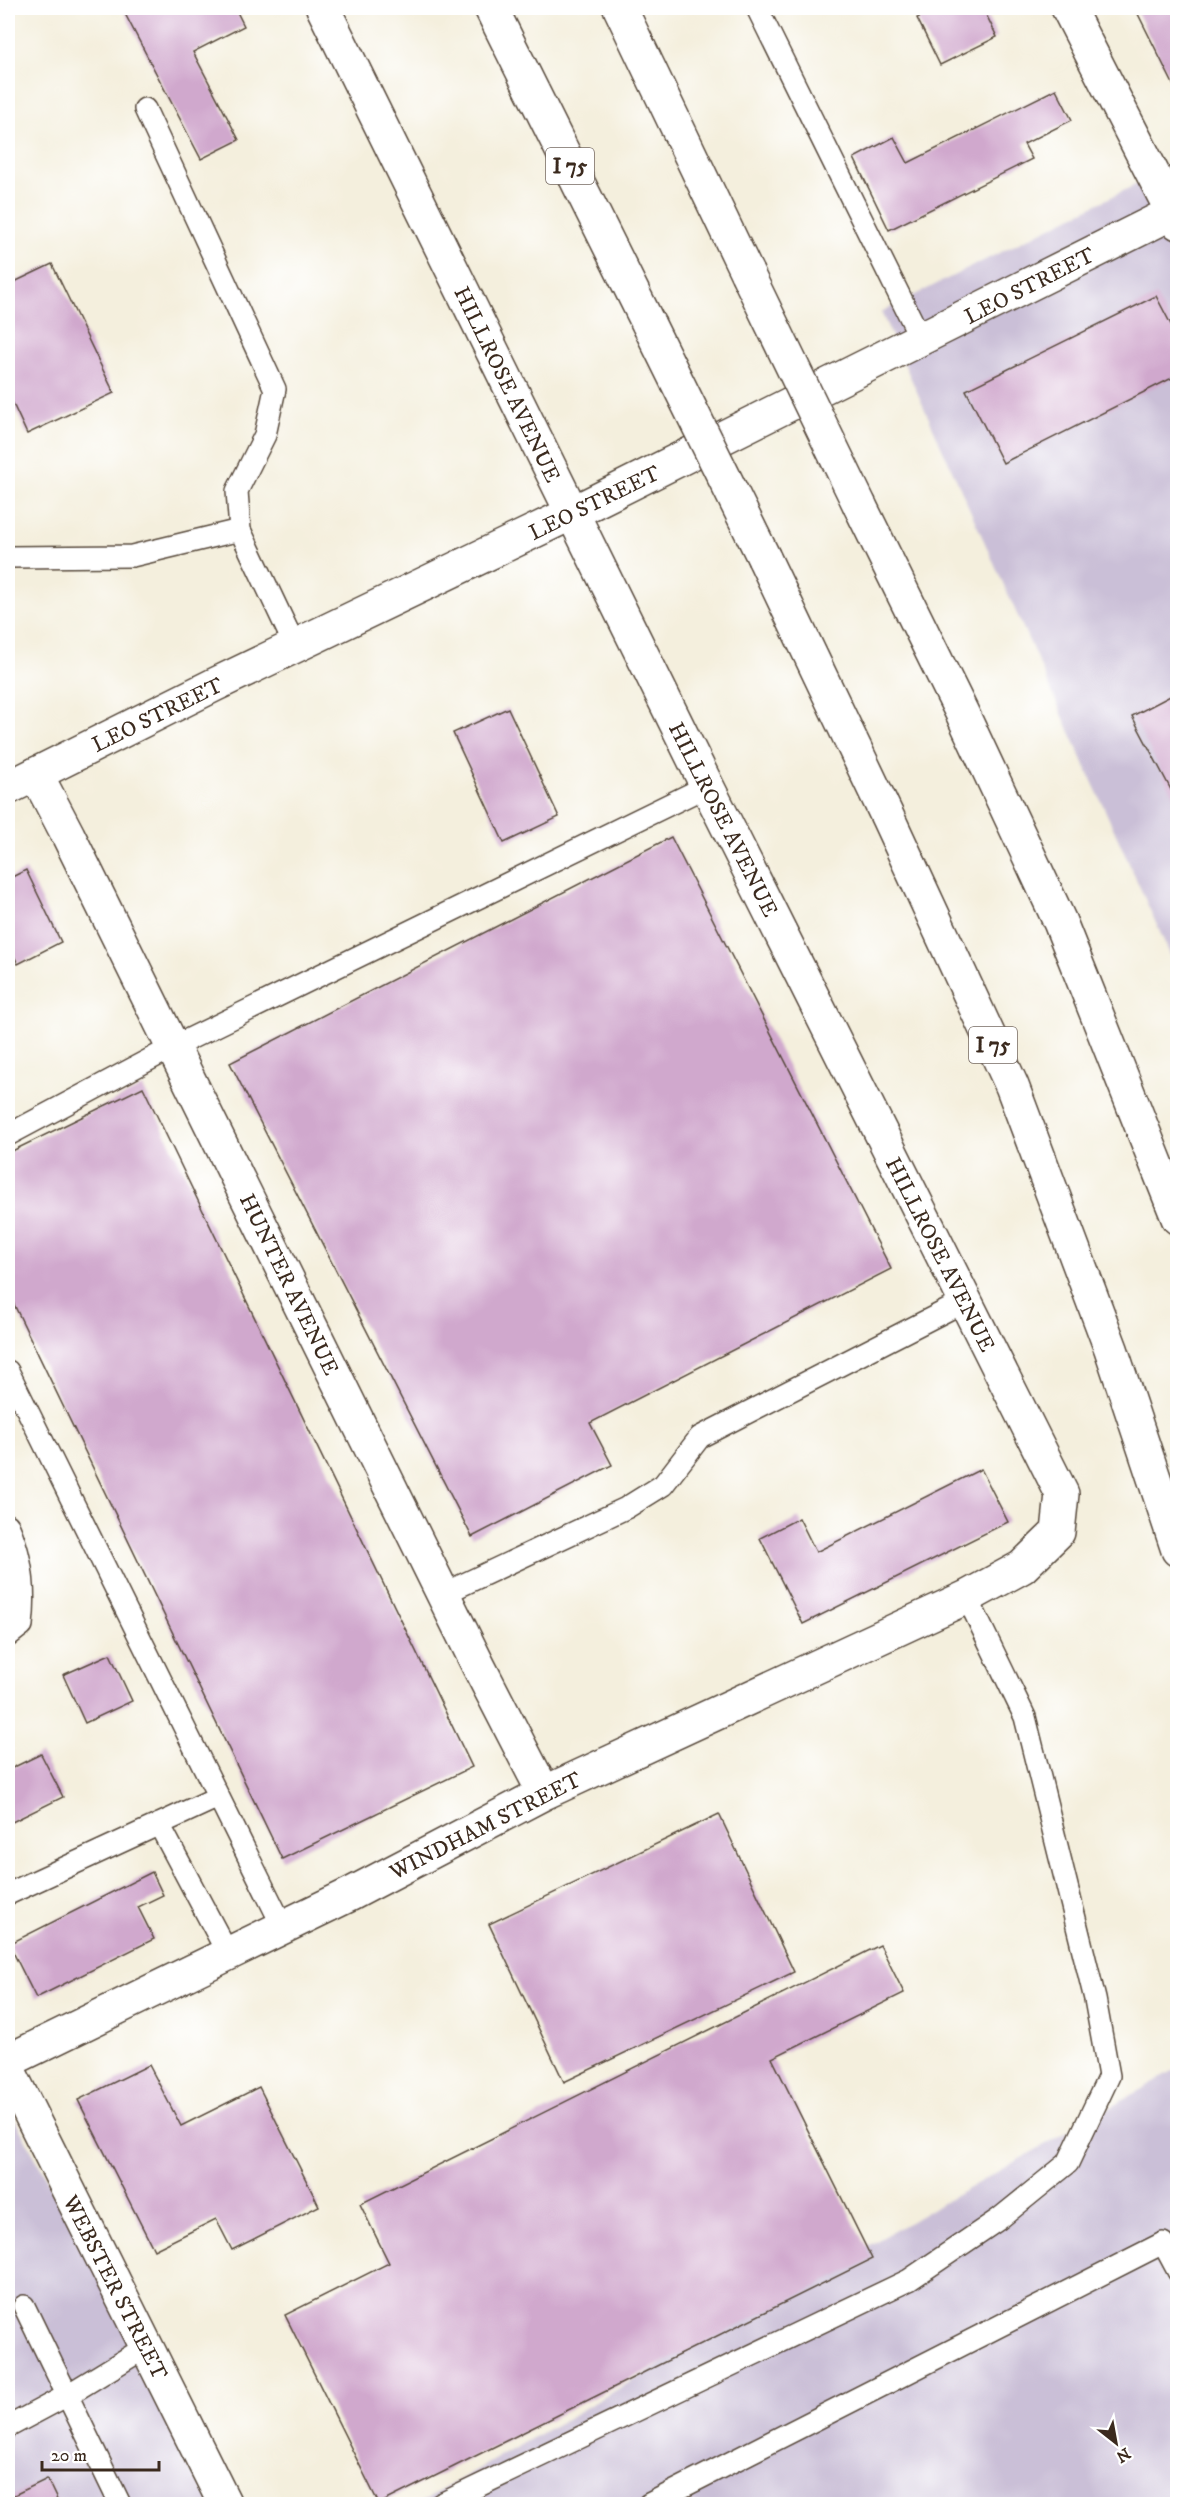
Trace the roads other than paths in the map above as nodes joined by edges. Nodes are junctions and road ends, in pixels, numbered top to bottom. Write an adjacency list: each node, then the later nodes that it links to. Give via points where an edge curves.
1 (323, 8): 9 (main road, HILLROSE AVENUE)
2 (491, 8): 21 (main road, I 75, bridge, via 764,558 1012,1086 1111,1349)
3 (620, 8): 17 (main road, bridge, via 1060,922)
4 (757, 8): 8 (lane)
5 (1068, 8): 7 (main road)
6 (145, 109): 10 (lane, via 275,389 265,435 237,491)
7 (1176, 215): 8 (main road, LEO STREET)
8 (921, 339): 9 (main road, LEO STREET)
9 (572, 513): 12 (main road, LEO STREET); 14 (main road, HILLROSE AVENUE)
10 (240, 530): 11 (lane, via 132,556); 12 (lane)
11 (8, 557)
12 (295, 646): 13 (main road, LEO STREET)
13 (22, 781): 15 (main road, HUNTER AVENUE)
14 (707, 786): 15 (lane); 18 (main road, HILLROSE AVENUE)
15 (173, 1047): 16 (lane); 22 (main road, HUNTER AVENUE)
16 (8, 1135)
17 (1178, 1218)
18 (965, 1300): 22 (lane, via 700,1437 663,1485 626,1508); 23 (main road, HILLROSE AVENUE, via 1062,1494 1058,1532 1022,1568)
19 (8, 1371): 26 (lane)
20 (8, 1525): 24 (lane, via 17,1546 25,1604 22,1625)
21 (1178, 1550)
22 (443, 1594): 25 (main road, HUNTER AVENUE)
23 (967, 1597): 25 (main road, WINDHAM STREET); 40 (lane, via 1025,1717 1095,1999 1109,2076 1068,2163 999,2219 909,2280)
24 (8, 1636)
25 (544, 1793): 29 (main road, WINDHAM STREET)
26 (218, 1797): 27 (lane); 29 (lane)
27 (159, 1824): 28 (lane); 30 (lane)
28 (8, 1894)
29 (283, 1927): 30 (main road, WINDHAM STREET)
30 (228, 1954): 31 (main road, WINDHAM STREET)
31 (8, 2061)
32 (8, 2069): 35 (main road, WEBSTER STREET)
33 (1178, 2271): 41 (lane, via 1164,2243)
34 (24, 2306): 36 (lane)
35 (146, 2347): 36 (lane); 39 (main road, WEBSTER STREET)
36 (66, 2396): 37 (lane); 38 (lane)
37 (8, 2427)
38 (120, 2505)
39 (225, 2505)
40 (441, 2505)
41 (649, 2505)

